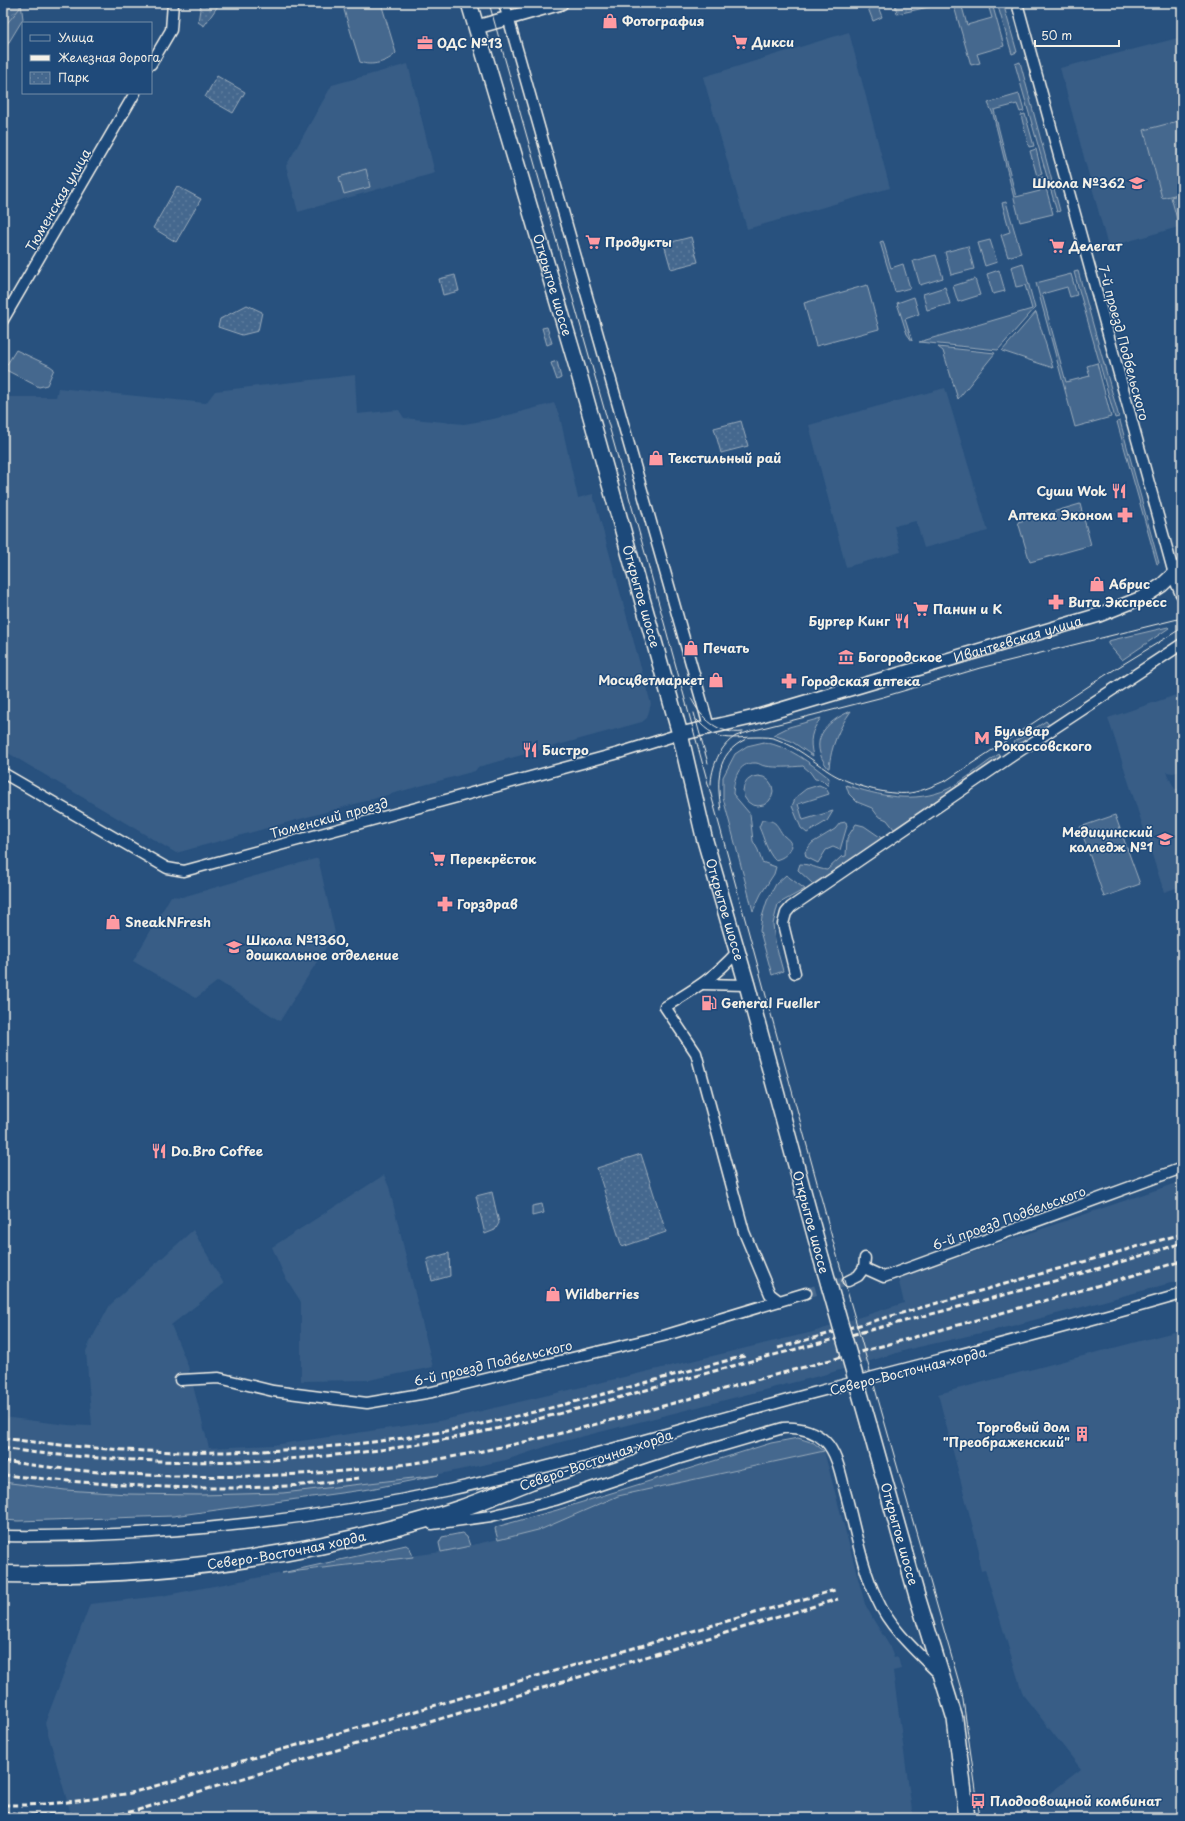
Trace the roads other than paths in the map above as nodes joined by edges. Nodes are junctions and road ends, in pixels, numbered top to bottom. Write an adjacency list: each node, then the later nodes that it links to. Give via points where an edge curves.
1 (173, 3): 8 (street, via 171,30)
2 (470, 3): 7 (main road, Открытое шоссе)
3 (504, 3): 6 (street)
4 (561, 3): 6 (street)
5 (1017, 3): 11 (street, 7-й проезд Подбельского)
6 (508, 18): 7 (street); 14 (street)
7 (477, 26): 15 (main road, Открытое шоссе, via 577,367)
8 (152, 62)
9 (134, 94): 10 (street, Тюменская улица)
10 (3, 320)
11 (1178, 570): 12 (street); 14 (street, Ивантеевская улица, via 1144,597 1099,615 755,717)
12 (1182, 593)
13 (1182, 644): 18 (street, via 791,907 783,924)
14 (709, 727): 15 (street, Ивантеевская улица)
15 (680, 734): 16 (street, Тюменский проезд, via 619,753 184,871 167,868); 17 (main road, Открытое шоссе, via 704,837)
16 (3, 773)
17 (737, 952): 19 (street); 20 (main road, Открытое шоссе)
18 (795, 973)
19 (703, 984): 20 (street); 25 (street, via 665,1007 696,1053 744,1232 770,1294)
20 (747, 985): 30 (main road, Открытое шоссе, bridge, via 821,1257 915,1588)
21 (1182, 1168): 22 (street, 6-й проезд Подбельского, via 884,1277 865,1263 858,1276)
22 (848, 1281)
23 (806, 1293): 25 (street, 6-й проезд Подбельского)
24 (1182, 1295): 27 (main road, Северо-Восточная хорда, via 1004,1346 661,1437 531,1481 460,1509); 28 (street, Северо-Восточная хорда, bridge, via 1025,1339 450,1490 277,1521 120,1535)
25 (779, 1301): 26 (street, 6-й проезд Подбельского, via 663,1336 432,1392 367,1403 273,1391 219,1378)
26 (180, 1380)
27 (392, 1529): 29 (main road, Северо-Восточная хорда, via 293,1552 197,1566 131,1572); 30 (street, via 491,1516 555,1500 783,1428 801,1428 816,1434 832,1450 870,1583 884,1614)
28 (3, 1536)
29 (3, 1574)
30 (944, 1679): 31 (main road, Открытое шоссе, via 955,1718)
31 (967, 1818)

